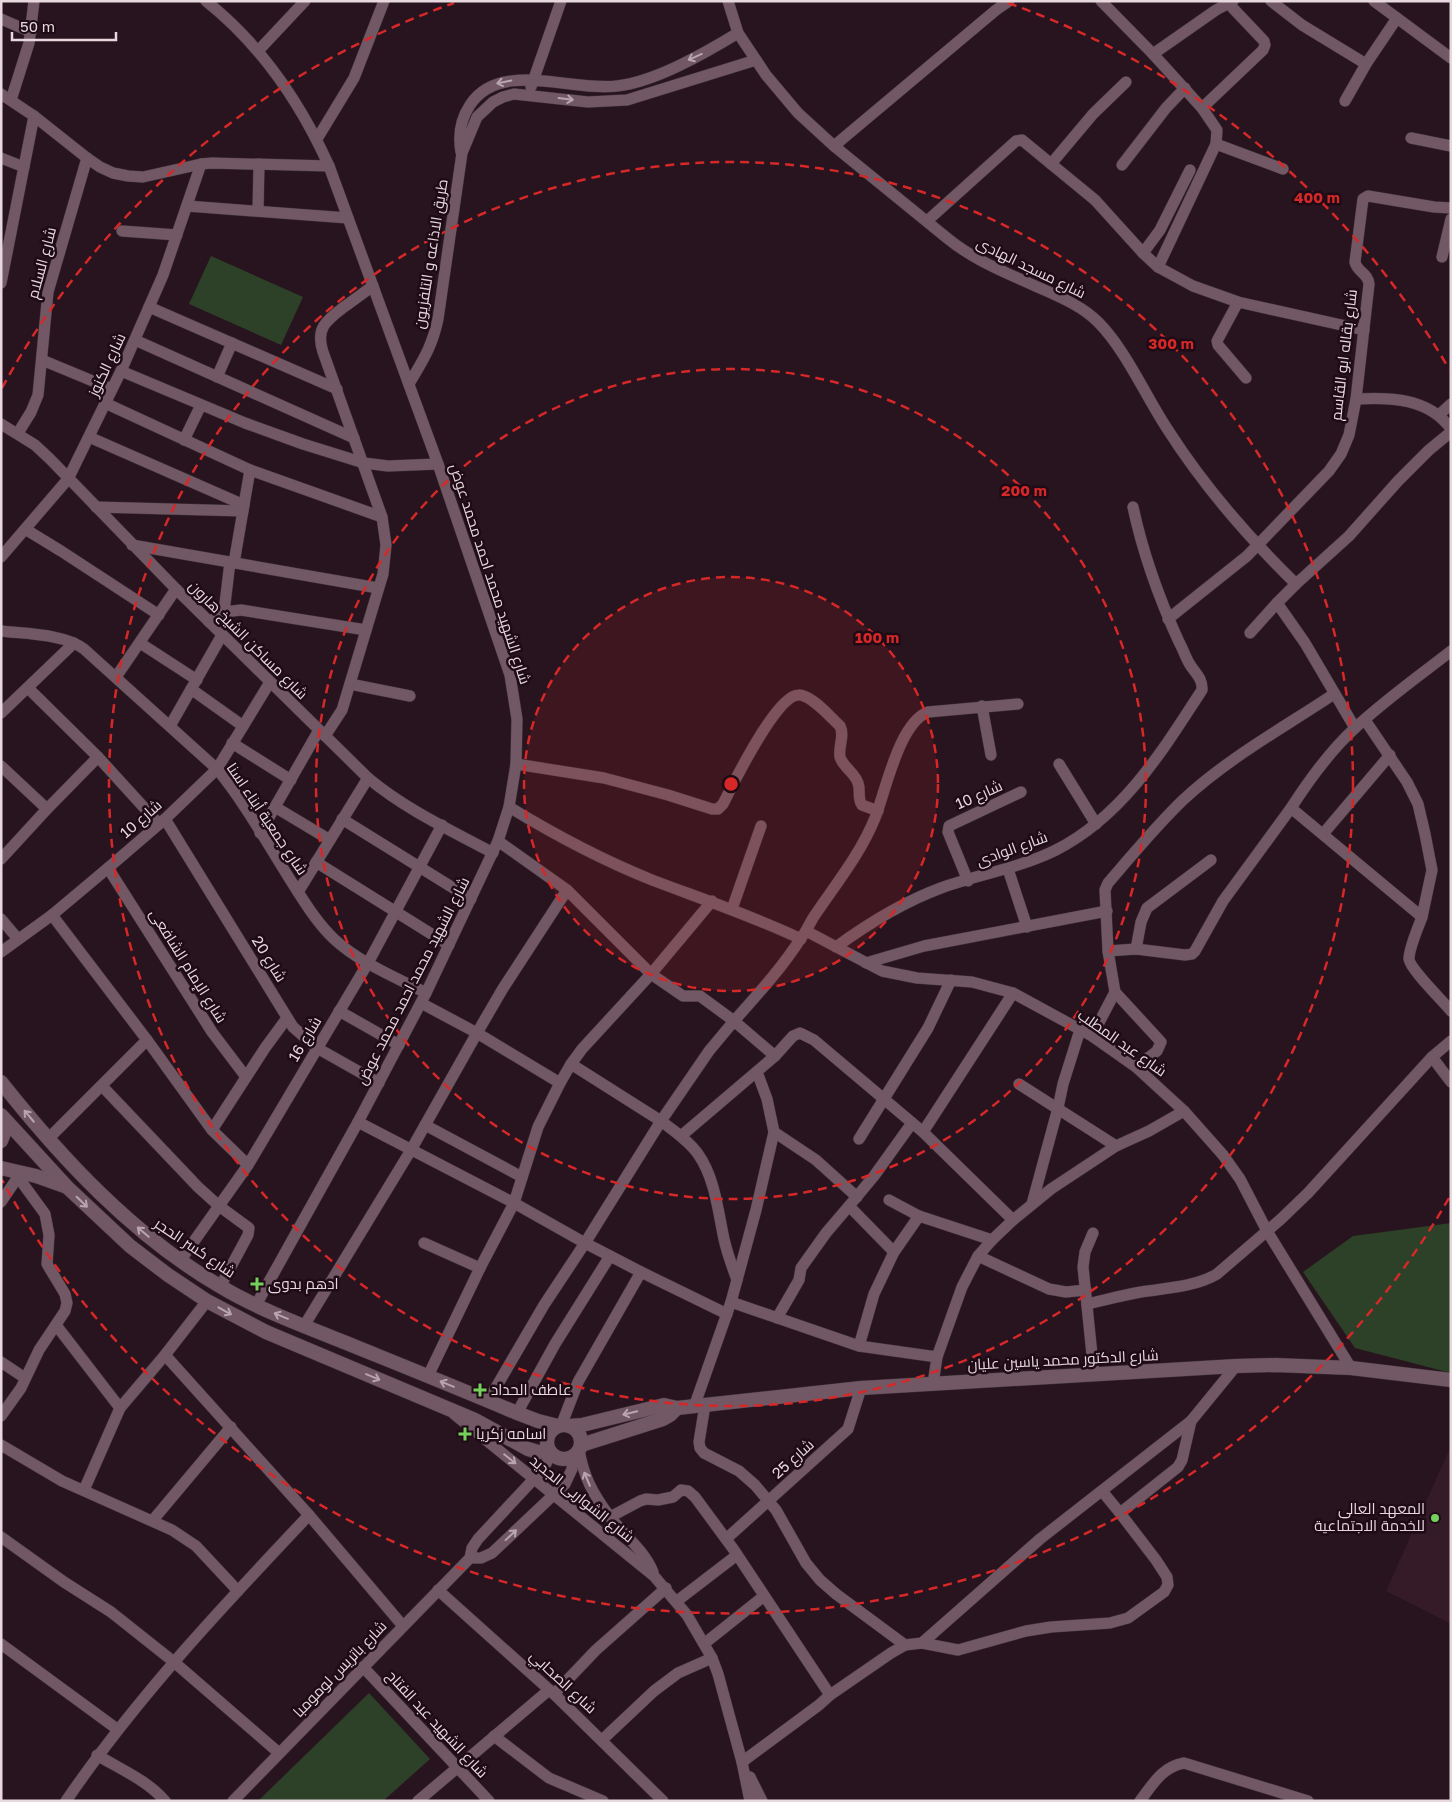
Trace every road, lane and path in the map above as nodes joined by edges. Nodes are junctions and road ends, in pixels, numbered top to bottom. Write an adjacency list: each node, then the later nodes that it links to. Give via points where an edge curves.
1 (34, 1): 14 (street)
2 (206, 1): 16 (street, شارع الشهيد محمد احمد محمد عوض)
3 (305, 1): 16 (street)
4 (384, 1): 30 (street, via 354,78)
5 (561, 1): 21 (street)
6 (728, 1): 15 (street, شارع مسجد الهادى)
7 (1010, 1): 32 (street)
8 (1101, 1): 17 (street)
9 (1271, 1): 20 (street, via 1302,25)
10 (1374, 1): 12 (street)
11 (1230, 2): 17 (street); 27 (street, via 1265,45)
12 (1397, 18): 18 (street); 20 (street)
13 (1, 19): 14 (street)
14 (31, 32): 25 (street, via 27,53)
15 (738, 33): 19 (street, شارع مسجد الهادى); 21 (street, طريق الاذاعه و التلفزيون, one-way to 21, via 704,54 631,83 601,87)
16 (258, 51): 30 (street, شارع الشهيد محمد احمد محمد عوض)
17 (1153, 54): 23 (street)
18 (1451, 58)
19 (756, 60): 24 (street, طريق الاذاعه و التلفزيون, one-way to 19, via 588,102 626,100); 32 (street, شارع مسجد الهادى, via 798,113)
20 (1366, 64): 26 (street)
21 (533, 80): 24 (street); 34 (street, طريق الاذاعه و التلفزيون, one-way to 34, via 506,81 494,85 473,100 461,124 459,141)
22 (1126, 82): 39 (street, via 1093,114)
23 (1185, 88): 27 (street); 41 (street)
24 (529, 94): 34 (street, طريق الاذاعه و التلفزيون, via 503,97 484,109 472,127)
25 (6, 97): 28 (street)
26 (1345, 101)
27 (1202, 108): 31 (street, via 1217,130)
28 (34, 116): 36 (street); 42 (street)
29 (1411, 138): 33 (street)
30 (317, 139): 40 (street, شارع الشهيد محمد احمد محمد عوض)
31 (1216, 144): 43 (street); 55 (street)
32 (834, 146): 50 (street, شارع مسجد الهادى)
33 (1451, 146)
34 (462, 153): 67 (street, طريق الاذاعه و التلفزيون, via 436,330 429,352)
35 (1, 158): 42 (street)
36 (87, 158): 37 (street, via 114,173 136,176); 63 (street, شارع السلام, via 48,292)
37 (201, 164): 38 (street); 45 (street, شارع الكنوز)
38 (259, 164): 40 (street); 47 (street)
39 (1051, 164): 50 (street, via 1022,140 1016,141); 53 (street, via 1095,200)
40 (329, 166): 48 (street, شارع الشهيد محمد احمد محمد عوض)
41 (1122, 166)
42 (24, 167): 56 (street)
43 (1283, 169)
44 (1190, 170): 53 (street, via 1160,230)
45 (187, 206): 47 (street); 52 (street, شارع الكنوز)
46 (1451, 208): 60 (street, شارع بقاله ابو القاسم, via 1368,196 1363,199 1355,262 1369,282)
47 (258, 211): 48 (street)
48 (348, 218): 57 (street, شارع الشهيد محمد احمد محمد عوض)
49 (1451, 219): 54 (street)
50 (927, 221): 91 (street, شارع مسجد الهادى, via 979,260 1082,308 1097,320 1110,335 1194,470)
51 (122, 231): 52 (street)
52 (177, 235): 59 (street, شارع الكنوز)
53 (1143, 252): 55 (street)
54 (1442, 257)
55 (1158, 267): 58 (street, via 1193,286)
56 (1, 283)
57 (373, 286): 67 (street, شارع الشهيد محمد احمد محمد عوض); 69 (street, via 323,327 321,346)
58 (1238, 302): 60 (street); 66 (street, via 1217,341)
59 (150, 307): 61 (street, شارع الكنوز); 62 (street)
60 (1364, 330): 70 (street, شارع بقاله ابو القاسم)
61 (135, 340): 64 (street, شارع الكنوز); 65 (street)
62 (232, 343): 65 (street); 69 (street)
63 (42, 360): 68 (street); 77 (street, شارع السلام, via 35,404)
64 (121, 371): 68 (street, شارع الكنوز); 72 (street)
65 (217, 377): 79 (street)
66 (1246, 378)
67 (409, 384): 82 (street, شارع الشهيد محمد احمد محمد عوض)
68 (112, 389): 71 (street, شارع الكنوز)
69 (337, 389): 79 (street)
70 (1356, 399): 74 (street, via 1412,402); 91 (street, شارع بقاله ابو القاسم, via 1349,435 1336,463)
71 (105, 403): 78 (street, شارع الكنوز); 80 (street)
72 (201, 404): 80 (street); 81 (street, via 295,441)
73 (1451, 404): 74 (street)
74 (1439, 415): 76 (street)
75 (1, 424): 77 (street, شارع مساكن الشيخ هارون)
76 (1451, 430): 94 (street, via 1398,481 1349,536)
77 (18, 433): 84 (street, شارع مساكن الشيخ هارون, via 40,449)
78 (89, 437): 84 (street, شارع الكنوز); 87 (street)
79 (354, 438): 81 (street)
80 (184, 440): 83 (street)
81 (364, 463): 82 (street, via 388,466); 88 (street)
82 (438, 464): 128 (street, شارع الشهيد محمد احمد محمد عوض, via 510,675 517,719)
83 (250, 470): 87 (street); 88 (street)
84 (68, 479): 85 (street, شارع مساكن الشيخ هارون); 89 (street, شارع الكنوز)
85 (96, 507): 87 (street); 90 (street, شارع مساكن الشيخ هارون)
86 (1133, 507): 100 (street, via 1141,544)
87 (243, 508): 93 (street)
88 (382, 517): 95 (street, via 386,545)
89 (25, 529): 92 (street, شارع الكنوز); 99 (street)
90 (132, 545): 93 (street); 96 (street, شارع مساكن الشيخ هارون)
91 (1257, 546): 94 (street, شارع مسجد الهادى); 100 (street, شارع بقاله ابو القاسم)
92 (1, 557)
93 (232, 562): 95 (street); 98 (street)
94 (1296, 584): 97 (street)
95 (378, 588): 102 (street)
96 (176, 589): 99 (street); 101 (street, شارع مساكن الشيخ هارون)
97 (1277, 603): 104 (street); 114 (street)
98 (224, 612): 101 (street); 102 (street, via 241,610)
99 (158, 615): 107 (street)
100 (1168, 619): 142 (street, شارع الوادى, via 1200,678 1202,690 1162,751 1126,796)
101 (209, 622): 105 (street, شارع مساكن الشيخ هارون)
102 (366, 630): 112 (street)
103 (2, 632): 106 (street, شارع جمعية أبناء اسنا)
104 (1250, 633)
105 (222, 635): 110 (street, شارع مساكن الشيخ هارون); 111 (street)
106 (74, 642): 109 (street, شارع جمعية أبناء اسنا); 113 (street)
107 (140, 643): 109 (street); 111 (street)
108 (1451, 651): 119 (street)
109 (116, 677): 120 (street, شارع جمعية أبناء اسنا)
110 (270, 682): 121 (street, شارع 10); 123 (street, شارع مساكن الشيخ هارون)
111 (194, 684): 120 (street); 121 (street)
112 (350, 684): 115 (street); 123 (street, via 338,717)
113 (28, 688): 118 (street); 127 (street, شارع 20)
114 (1334, 694): 122 (street); 163 (street, via 1254,746 1184,799 1108,883 1105,890)
115 (410, 696)
116 (1018, 704): 117 (street)
117 (982, 706): 125 (street); 139 (street, via 928,712 913,722 903,739)
118 (1, 713)
119 (1365, 720): 122 (street); 126 (street)
120 (170, 726): 131 (street, شارع جمعية أبناء اسنا)
121 (243, 726): 124 (street, شارع 10)
122 (1355, 728): 137 (street, via 1325,760)
123 (322, 733): 132 (street, شارع مساكن الشيخ هارون); 133 (street)
124 (232, 743): 131 (street, شارع 10); 133 (street)
125 (991, 755)
126 (1390, 755): 146 (street); 165 (street, via 1418,804 1425,834 1432,870)
127 (98, 756): 138 (street); 141 (street, شارع 20)
128 (516, 764): 136 (street, شارع الشهيد محمد احمد محمد عوض); 139 (street, via 604,778 718,809 772,719 788,698 797,694 813,700 840,726 841,760 859,784 862,805)
129 (1059, 764): 142 (street)
130 (1, 766): 138 (street)
131 (217, 769): 141 (street, شارع 10); 145 (street, شارع جمعية أبناء اسنا)
132 (368, 778): 140 (street); 143 (street, شارع مساكن الشيخ هارون)
133 (291, 780): 135 (street)
134 (1021, 792): 156 (street, شارع 10, via 949,826)
135 (275, 807): 145 (street); 147 (street)
136 (509, 807): 148 (street, شارع الشهيد محمد احمد محمد عوض); 160 (street, شارع عبد المطلب, via 594,855)
137 (1291, 808): 146 (street); 172 (street, via 1222,901 1195,952 1185,956)
138 (48, 809): 150 (street)
139 (878, 812): 168 (street, via 867,838)
140 (342, 819): 147 (street); 153 (street)
141 (162, 822): 154 (street, شارع 10); 184 (street, شارع 20)
142 (1096, 824): 155 (street, شارع الوادى, via 1058,849)
143 (442, 825): 149 (street, شارع مساكن الشيخ هارون); 153 (street, شارع 16)
144 (761, 826): 161 (street)
145 (260, 833): 158 (street, شارع جمعية أبناء اسنا)
146 (1323, 834): 165 (street)
147 (330, 840): 152 (street)
148 (498, 841): 149 (street, شارع الشهيد محمد احمد محمد عوض); 157 (street)
149 (493, 853): 159 (street, شارع الشهيد محمد احمد محمد عوض)
150 (1, 859)
151 (1211, 860): 172 (street, via 1147,908)
152 (316, 862): 158 (street); 162 (street)
153 (419, 867): 159 (street); 162 (street, شارع 16)
154 (108, 868): 164 (street, شارع 10); 198 (street, شارع الإمام الشافعى, via 212,1032)
155 (1008, 869): 156 (street, شارع الوادى); 167 (street)
156 (968, 880): 171 (street, شارع الوادى, via 887,912)
157 (567, 890): 177 (street); 187 (street)
158 (298, 892): 175 (street, شارع جمعية أبناء اسنا, via 320,924 349,951)
159 (471, 899): 170 (street, شارع الشهيد محمد احمد محمد عوض)
160 (712, 901): 161 (street, شارع عبد المطلب); 177 (street)
161 (732, 909): 168 (street, شارع عبد المطلب)
162 (396, 911): 170 (street); 175 (street, شارع 16)
163 (1107, 911): 167 (street); 173 (street)
164 (52, 915): 169 (street, شارع 10); 189 (street)
165 (1422, 917): 183 (street, via 1409,961)
166 (1, 919): 169 (street)
167 (1027, 927): 176 (street, via 924,946)
168 (804, 935): 171 (street, شارع عبد المطلب); 185 (street)
169 (18, 939): 174 (street, شارع 10)
170 (449, 945): 181 (street, شارع الشهيد محمد احمد محمد عوض)
171 (836, 947): 176 (street, شارع عبد المطلب)
172 (1136, 949): 173 (street)
173 (1108, 951): 179 (street)
174 (1, 952)
175 (368, 963): 181 (street, شارع جمعية أبناء اسنا); 182 (street, شارع 16)
176 (866, 963): 178 (street, شارع عبد المطلب, via 899,976)
177 (650, 974): 185 (street, via 681,995 700,996); 195 (street)
178 (952, 980): 180 (street, شارع عبد المطلب); 205 (street, via 928,1028)
179 (1115, 992): 188 (street); 196 (street, via 1161,1042 1157,1050)
180 (1013, 993): 186 (street, شارع عبد المطلب); 215 (street)
181 (423, 998): 187 (street, شارع جمعية أبناء اسنا); 191 (street, شارع الشهيد محمد احمد محمد عوض)
182 (339, 1011): 191 (street); 192 (street, شارع 16)
183 (1451, 1011)
184 (287, 1018): 192 (street, شارع 20); 198 (street)
185 (734, 1021): 193 (street); 209 (street)
186 (1080, 1030): 188 (street, شارع عبد المطلب); 206 (street)
187 (476, 1033): 202 (street, شارع جمعية أبناء اسنا); 212 (street)
188 (1092, 1036): 196 (street, شارع عبد المطلب)
189 (147, 1040): 204 (street); 213 (street)
190 (1451, 1041): 194 (street)
191 (399, 1045): 201 (street, شارع الشهيد محمد احمد محمد عوض)
192 (317, 1048): 201 (street, شارع 20); 222 (street, شارع 16)
193 (776, 1056): 197 (street); 205 (street, via 793,1036 806,1035)
194 (1432, 1057): 200 (street); 234 (street, via 1308,1193)
195 (571, 1064): 202 (street); 209 (street)
196 (1136, 1067): 207 (street, شارع عبد المطلب)
197 (757, 1072): 214 (street); 216 (street)
198 (246, 1077): 213 (street)
199 (1, 1082): 217 (main road, شارع كسر الحجر, one-way to 199)
200 (1451, 1082)
201 (379, 1083): 210 (street, شارع الشهيد محمد احمد محمد عوض)
202 (560, 1083): 224 (street, via 538,1127)
203 (1020, 1084): 206 (street)
204 (102, 1086): 217 (street); 231 (street)
205 (884, 1099): 211 (street); 218 (street)
206 (1058, 1108): 220 (street); 230 (street)
207 (1184, 1111): 220 (street); 234 (street, شارع عبد المطلب, via 1240,1179)
208 (5, 1119): 219 (main road); 225 (main road)
209 (661, 1121): 216 (street); 237 (street)
210 (358, 1122): 221 (street); 251 (street, شارع الشهيد محمد احمد محمد عوض)
211 (912, 1123): 215 (street); 228 (street)
212 (425, 1125): 221 (street); 224 (street)
213 (212, 1130): 222 (street)
214 (774, 1132): 228 (street, via 816,1160); 245 (street)
215 (923, 1132): 233 (street)
216 (680, 1136): 245 (street, via 698,1154 704,1166)
217 (49, 1138): 242 (main road, شارع كسر الحجر, one-way to 217, via 144,1234)
218 (859, 1139)
219 (1, 1141)
220 (1116, 1146): 230 (street)
221 (411, 1150): 229 (street); 255 (street)
222 (248, 1165): 231 (street, شارع 16)
223 (10, 1171): 225 (main road, via 36,1176); 227 (street); 254 (street, via 37,1201 48,1224 47,1264 65,1294 67,1304)
224 (522, 1177): 229 (street)
225 (67, 1188): 248 (main road, one-way to 248, via 130,1246)
226 (889, 1200): 232 (street)
227 (1, 1202)
228 (853, 1202): 239 (street); 253 (street, via 801,1268 799,1280)
229 (514, 1203): 237 (street); 243 (street)
230 (1032, 1204): 233 (street)
231 (220, 1206): 242 (street, شارع 16); 246 (street, via 249,1228)
232 (918, 1216): 236 (street); 239 (street)
233 (1013, 1220): 236 (street)
234 (1267, 1231): 250 (street, via 1208,1279); 261 (street, شارع عبد المطلب)
235 (1093, 1233): 247 (street, via 1083,1260)
236 (992, 1240): 241 (street)
237 (585, 1242): 240 (street); 268 (street)
238 (424, 1243): 243 (street)
239 (894, 1252): 256 (street, via 874,1294)
240 (610, 1256): 244 (street); 273 (street)
241 (978, 1256): 247 (street, via 1049,1288 1066,1292); 258 (street, via 962,1287)
242 (180, 1261): 246 (main road, شارع كسر الحجر)
243 (480, 1268): 263 (street)
244 (641, 1272): 252 (street); 276 (street, via 578,1382)
245 (737, 1280): 249 (street)
246 (220, 1286): 251 (main road, شارع كسر الحجر)
247 (1086, 1290): 250 (street)
248 (207, 1301): 257 (street); 270 (main road, one-way to 270, via 266,1332)
249 (731, 1302): 252 (street); 253 (street)
250 (1087, 1304): 262 (street)
251 (256, 1305): 255 (main road, شارع كسر الحجر, one-way to 251)
252 (727, 1314): 269 (street, via 707,1366)
253 (777, 1318): 256 (street)
254 (56, 1325): 264 (street); 271 (street)
255 (304, 1326): 263 (main road, شارع كسر الحجر)
256 (859, 1346): 258 (street)
257 (165, 1355): 271 (street); 277 (street)
258 (938, 1357): 266 (street)
259 (1, 1362): 264 (street)
260 (1236, 1366): 261 (main road, شارع الدكتور محمد ياسين عليان); 262 (main road, شارع الدكتور محمد ياسين عليان); 275 (street)
261 (1351, 1368): 265 (main road, شارع الدكتور محمد ياسين عليان)
262 (1094, 1374): 266 (main road, شارع الدكتور محمد ياسين عليان)
263 (428, 1376): 268 (main road, شارع كسر الحجر, one-way to 263)
264 (25, 1378): 274 (street, via 17,1396)
265 (1451, 1380)
266 (933, 1384): 267 (main road, شارع الدكتور محمد ياسين عليان)
267 (861, 1388): 269 (main road, شارع الدكتور محمد ياسين عليان); 285 (street, شارع 25, via 848,1429)
268 (488, 1401): 273 (main road, شارع كسر الحجر)
269 (699, 1406): 272 (main road, شارع الدكتور محمد ياسين عليان); 285 (street, via 700,1448 747,1478)
270 (445, 1407): 280 (main road, via 528,1449); 281 (street, شارع الشواربى الجديد, one-way to 281)
271 (120, 1408): 282 (street)
272 (677, 1408): 276 (main road, شارع الدكتور محمد ياسين عليان, one-way to 276, via 664,1405 582,1425); 279 (main road, شارع الدكتور محمد ياسين عليان, via 662,1419)
273 (517, 1413): 276 (main road, شارع كسر الحجر)
274 (1, 1416)
275 (1191, 1421): 283 (street); 286 (street, via 1178,1467)
276 (563, 1426): 279 (main road, via 578,1433); 280 (main road, via 550,1432 547,1447)
277 (231, 1427): 287 (street); 289 (street)
278 (1, 1445): 282 (street, via 62,1481)
279 (577, 1451): 280 (main road, via 564,1459); 284 (street, شارع باتريس لومومبا, via 571,1475); 288 (street, شارع الشواربى الجديد, one-way to 279, via 587,1482)
280 (550, 1452): 281 (street, شارع باتريس لومومبا, via 544,1468)
281 (534, 1479): 284 (street, شارع الشواربى الجديد); 293 (street, شارع باتريس لومومبا, via 478,1539)
282 (84, 1490): 289 (street)
283 (1102, 1491): 286 (street); 302 (street, via 1040,1540)
284 (554, 1495): 293 (street, شارع باتريس لومومبا, one-way to 284, via 492,1553); 294 (street, شارع الشواربى الجديد)
285 (770, 1500): 291 (street, شارع 25); 304 (street, via 806,1563 820,1580)
286 (1120, 1513): 302 (street, via 1156,1560 1167,1577 1168,1585 1164,1592 1128,1618 1110,1623 1026,1631 958,1650)
287 (309, 1515): 297 (street); 300 (street)
288 (610, 1516): 291 (street, via 646,1499 658,1500 673,1497 681,1490 688,1491); 294 (street, شارع الشواربى الجديد, via 642,1554)
289 (153, 1520): 297 (street, via 196,1546)
290 (1, 1537): 306 (street, via 111,1612)
291 (726, 1539): 292 (street)
292 (737, 1555): 298 (street); 299 (street)
293 (470, 1558): 296 (street, شارع باتريس لومومبا)
294 (654, 1576): 295 (street, شارع الشواربى الجديد)
295 (666, 1588): 299 (street, شارع الشواربى الجديد); 308 (street)
296 (438, 1590): 300 (street, شارع باتريس لومومبا); 308 (street, شارع الصحابي)
297 (238, 1591): 306 (street)
298 (764, 1596): 301 (street); 309 (street)
299 (677, 1601): 301 (street, شارع الشواربى الجديد)
300 (403, 1626): 307 (street, شارع باتريس لومومبا)
301 (705, 1643): 305 (street, شارع الشواربى الجديد)
302 (922, 1643): 304 (street)
303 (1, 1644): 310 (street)
304 (905, 1645): 309 (street)
305 (712, 1658): 312 (street, via 678,1673); 315 (street, شارع الشواربى الجديد)
306 (174, 1662): 310 (street); 313 (street)
307 (363, 1667): 313 (street, شارع باتريس لومومبا); 316 (street, شارع الشهيد عبد الفتاح)
308 (552, 1692): 311 (street); 312 (street, شارع الصحابي)
309 (830, 1695): 315 (street)
310 (117, 1729): 314 (street)
311 (494, 1736): 316 (street); 324 (street, via 549,1778)
312 (602, 1740): 325 (street, شارع الصحابي)
313 (279, 1753): 321 (street, شارع باتريس لومومبا)
314 (97, 1755): 317 (street); 318 (street)
315 (742, 1762): 326 (street, شارع الشواربى الجديد); 327 (street, شارع الشواربى الجديد)
316 (458, 1767): 322 (street); 323 (street, شارع الشهيد عبد الفتاح)
317 (156, 1792): 319 (street); 320 (street)
318 (66, 1801)
319 (148, 1801)
320 (165, 1801)
321 (233, 1801)
322 (418, 1801)
323 (489, 1801)
324 (603, 1801)
325 (663, 1801)
326 (750, 1801)
327 (762, 1801)
328 (1140, 1801): 329 (street, via 1166,1769 1184,1763)
329 (1308, 1801)

